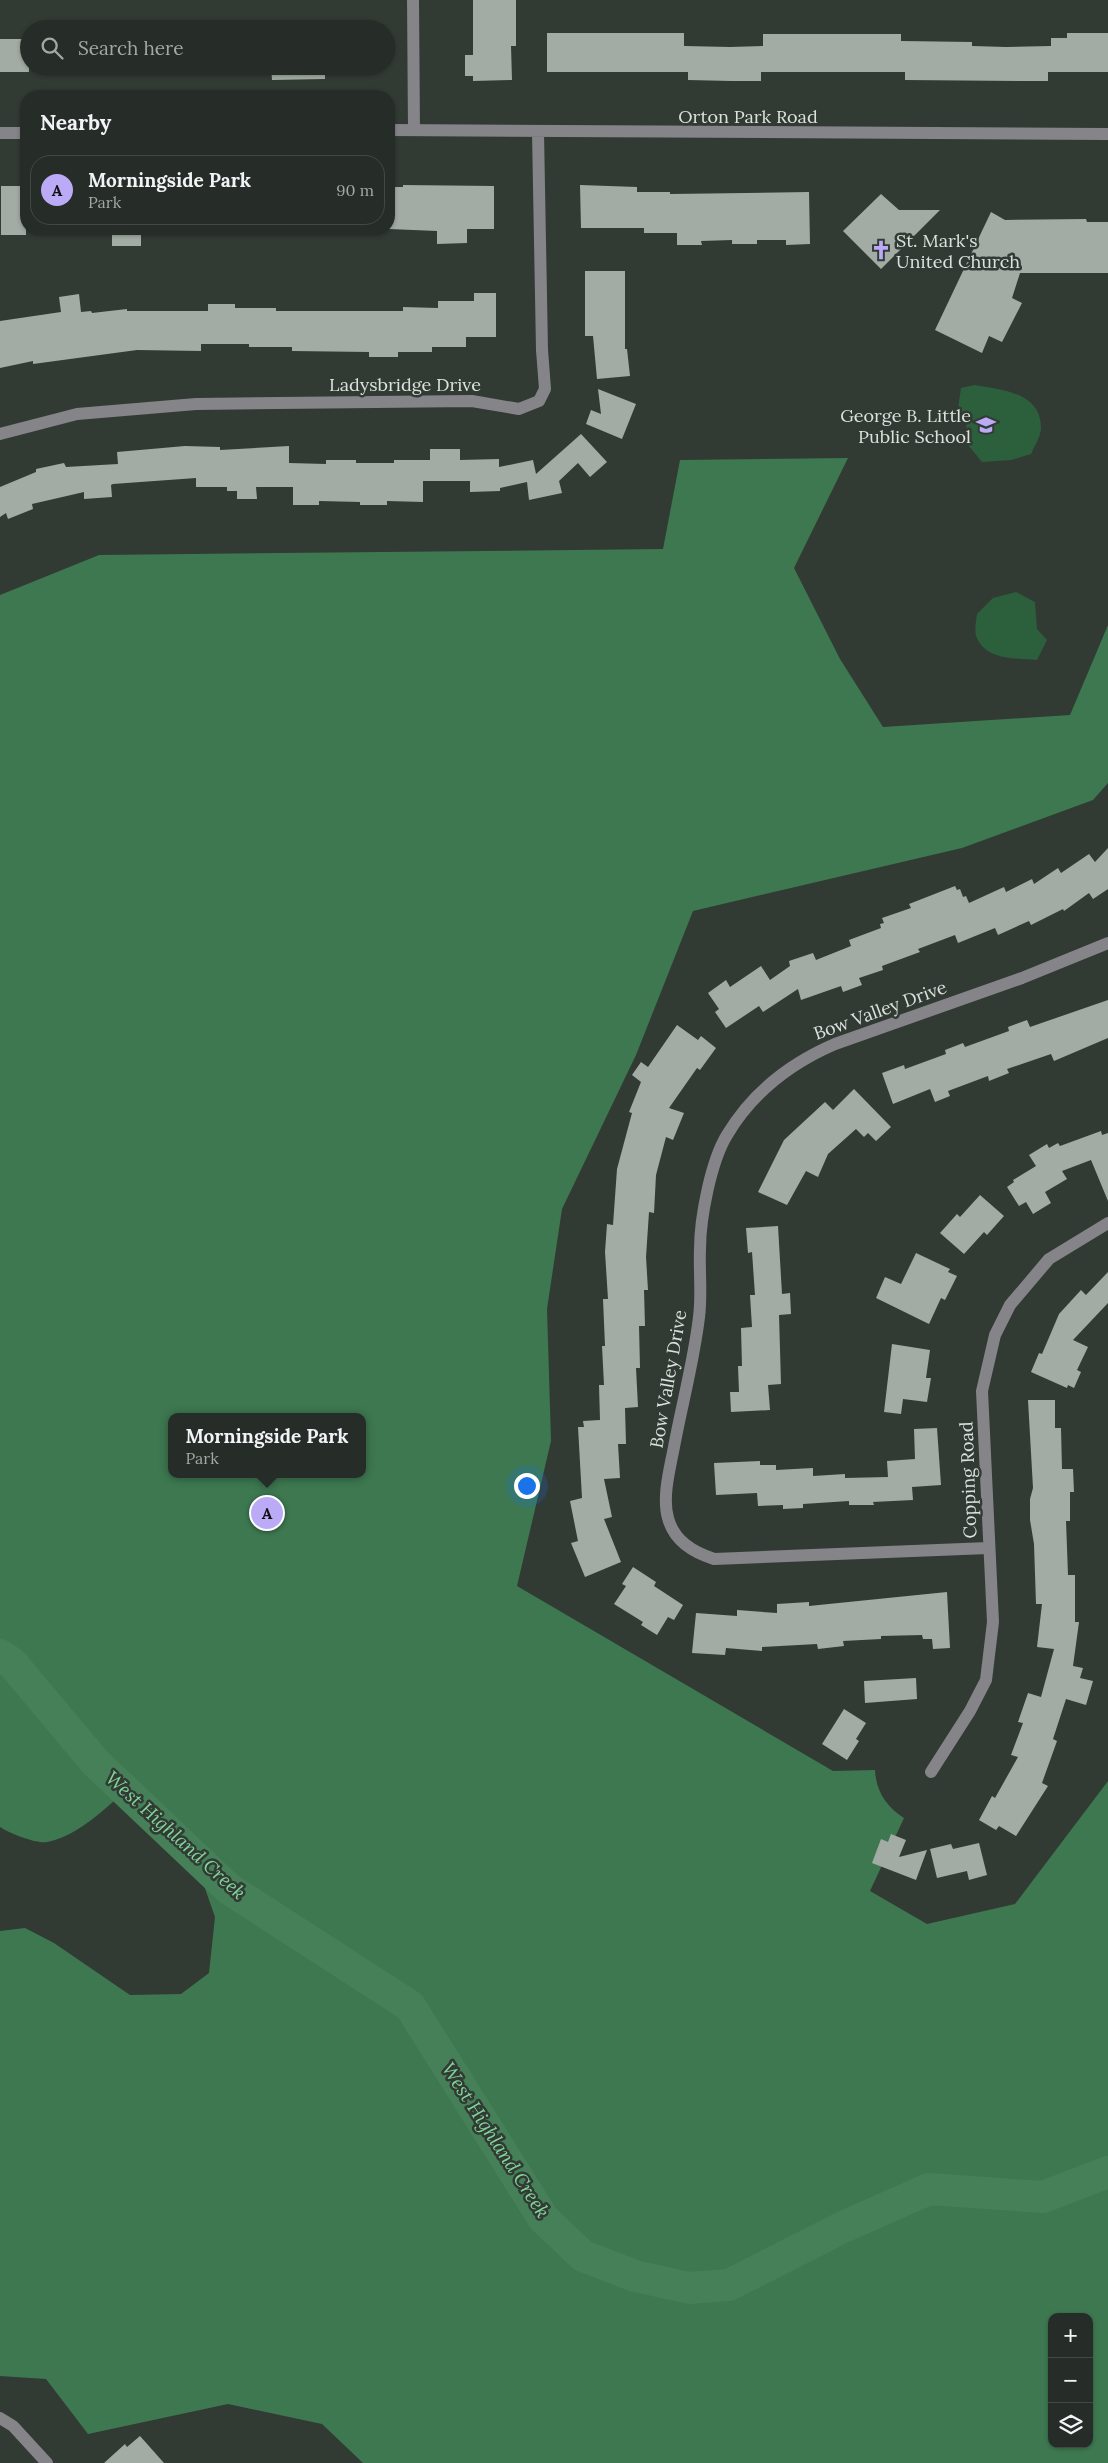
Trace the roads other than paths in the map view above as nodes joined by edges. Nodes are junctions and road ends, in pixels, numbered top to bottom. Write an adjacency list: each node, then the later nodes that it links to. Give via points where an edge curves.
1 (413, 0): 3 (street)
2 (395, 130): 3 (street, Orton Park Road)
3 (414, 130): 4 (street, Orton Park Road)
4 (538, 132): 7 (street, Orton Park Road); 8 (street, Ladysbridge Drive, via 545,389 539,401 519,409 472,401 196,404 76,414)
5 (0, 133): 6 (street)
6 (20, 133)
7 (1108, 134)
8 (0, 434)
9 (1108, 943): 11 (street, Bow Valley Drive, via 1022,978 808,1055 759,1094 726,1136 702,1219 699,1316 667,1483 668,1517 682,1542 696,1553 714,1559)
10 (1108, 1223): 11 (street, Copping Road, via 1049,1260 1010,1305 995,1335 982,1391)
11 (988, 1548): 12 (street, Copping Road, via 993,1622 986,1680)
12 (931, 1772)
13 (0, 2418): 14 (street, via 13,2426)
14 (47, 2463)

